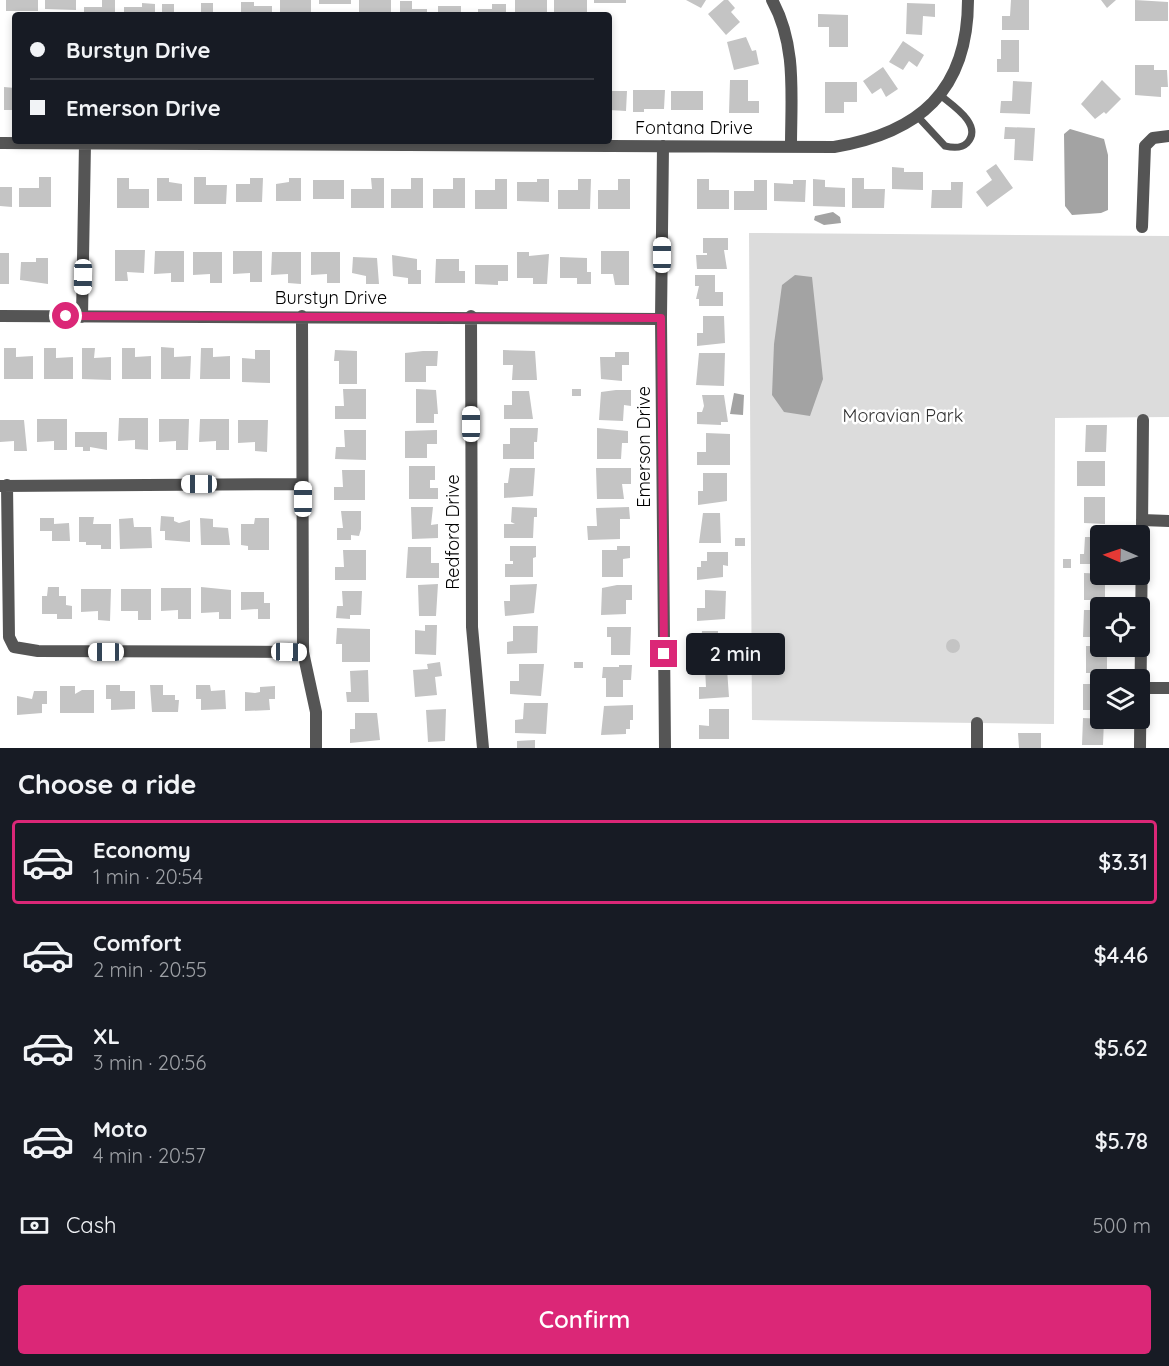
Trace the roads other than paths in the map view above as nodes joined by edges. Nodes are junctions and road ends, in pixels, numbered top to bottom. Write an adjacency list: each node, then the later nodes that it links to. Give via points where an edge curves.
1 (772, 0): 9 (street, via 789,49)
2 (969, 0): 3 (street, Fontana Drive, via 962,53)
3 (940, 95): 4 (street, Fontana Drive); 4 (lane, via 967,119 972,129 969,141 959,147 945,146)
4 (918, 118): 9 (street, Fontana Drive, via 891,134 862,142 834,147)
5 (1169, 136): 10 (street, via 1158,136 1148,142 1143,152)
6 (85, 144): 14 (street)
7 (278, 144): 8 (street, Fontana Drive)
8 (663, 146): 9 (street, Fontana Drive); 15 (street, Emerson Drive)
9 (791, 146)
10 (1142, 227)
11 (0, 316): 14 (street, Burstyn Drive)
12 (303, 316): 13 (street, Burstyn Drive); 14 (street, Burstyn Drive); 17 (street)
13 (471, 316): 15 (street, Burstyn Drive); 28 (street, Redford Drive, via 472,627)
14 (82, 317)
15 (661, 318): 29 (street, Emerson Drive)
16 (1143, 420): 19 (street)
17 (303, 484): 18 (street); 21 (street)
18 (3, 485): 21 (street, via 9,637 14,647 38,651)
19 (1142, 520): 20 (street); 22 (street)
20 (1169, 520)
21 (303, 652): 27 (street, via 316,712)
22 (1141, 669)
23 (1150, 688): 24 (street)
24 (1169, 688)
25 (977, 723): 30 (street)
26 (1140, 729): 31 (street)
27 (316, 748)
28 (483, 748)
29 (665, 748)
30 (977, 748)
31 (1140, 748)

